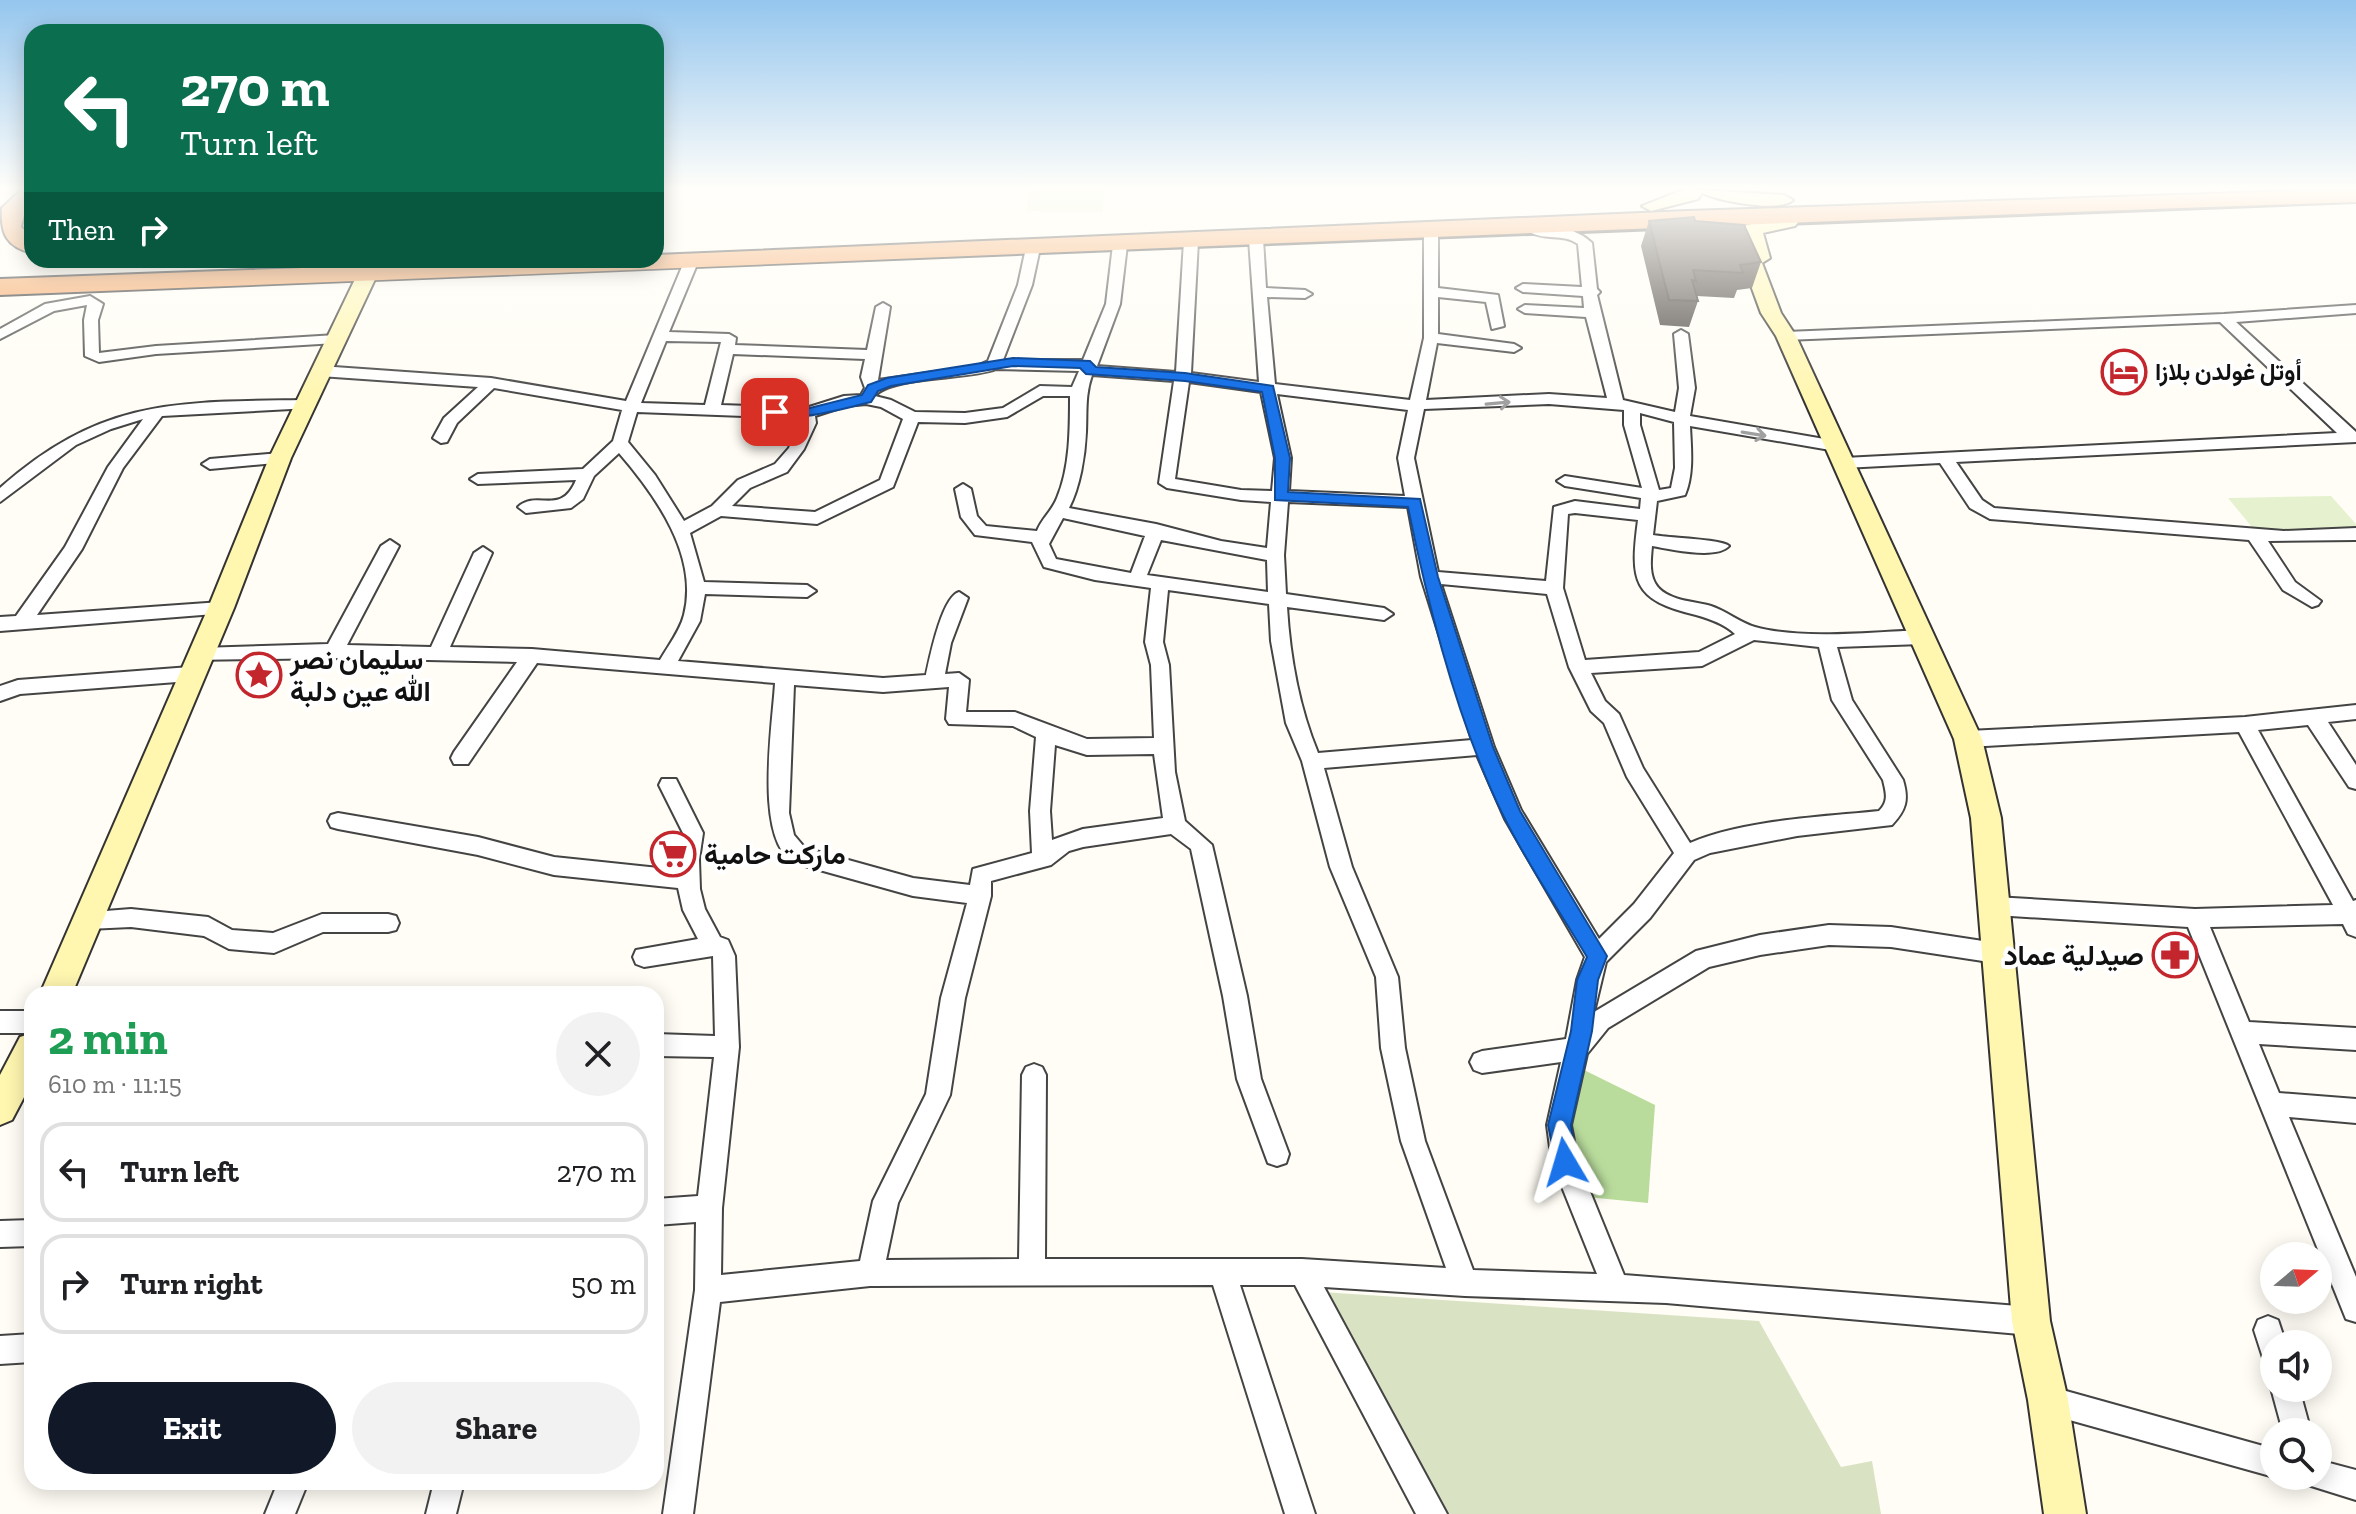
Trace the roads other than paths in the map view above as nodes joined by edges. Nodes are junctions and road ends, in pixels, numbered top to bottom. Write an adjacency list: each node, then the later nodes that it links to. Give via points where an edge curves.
1 (719, 260): 9 (highway)
2 (1024, 260): 37 (street, via 1025,285)
3 (1118, 260): 38 (street, via 1113,304)
4 (1190, 260): 40 (street)
5 (1258, 260): 16 (street)
6 (1431, 260): 17 (street)
7 (1589, 260): 18 (street)
8 (1754, 260): 30 (street, via 1771,313)
9 (691, 262): 10 (highway); 31 (street)
10 (664, 263)
11 (69, 268): 13 (highway)
12 (541, 268): 14 (highway)
13 (9, 274): 14 (highway)
14 (367, 275): 33 (street)
15 (1523, 288): 18 (street)
16 (1260, 292): 19 (street); 42 (street)
17 (1431, 292): 27 (street, via 1493,298); 32 (street)
18 (1593, 292): 24 (street)
19 (1305, 294)
20 (883, 307): 36 (street)
21 (1525, 309): 24 (street)
22 (2356, 309): 23 (street)
23 (2339, 310): 25 (street); 26 (street)
24 (1592, 313): 47 (street)
25 (2224, 318): 30 (street); 54 (street)
26 (2356, 325)
27 (1497, 326)
28 (1681, 334): 53 (street, via 1687,388)
29 (0, 335): 33 (street, via 50,307 90,300 96,304 92,356 99,358)
30 (1785, 335): 57 (street)
31 (662, 336): 35 (street, via 726,336); 48 (street)
32 (1431, 338): 34 (street); 46 (street)
33 (336, 339): 39 (street)
34 (1514, 348)
35 (728, 349): 36 (street); 49 (street)
36 (873, 355): 44 (street)
37 (994, 364): 38 (street); 44 (street, via 896,380)
38 (1088, 368): 40 (street); 43 (street)
39 (320, 371): 41 (street); 45 (street)
40 (1185, 377): 42 (street); 67 (street, via 1167,483)
41 (491, 383): 48 (street); 55 (street, via 450,421)
42 (1268, 389): 46 (street); 67 (street, via 1283,458)
43 (1078, 392): 52 (street, via 1036,392 1017,408 984,416); 71 (street, via 1078,434)
44 (870, 394): 51 (street); 52 (street)
45 (304, 405): 50 (street); 58 (street)
46 (1420, 405): 47 (street, one-way to 47, via 1549,399); 68 (street, via 1406,458)
47 (1624, 405): 53 (street); 65 (street)
48 (631, 407): 49 (street); 56 (street)
49 (712, 410): 51 (street)
50 (157, 412): 66 (street, via 133,414 76,437 47,454); 94 (street, via 116,467 73,549)
51 (807, 413): 70 (street, via 796,449 781,468 744,484)
52 (912, 417): 70 (street, via 887,483 830,514 806,518)
53 (1682, 420): 57 (street, one-way to 57); 65 (street, via 1681,488 1666,496)
54 (2353, 437): 59 (street)
55 (441, 438)
56 (620, 443): 61 (street); 73 (street)
57 (1840, 455): 59 (street); 97 (street)
58 (280, 458): 60 (street); 92 (street)
59 (1945, 459): 75 (street, via 1976,504 1990,513)
60 (210, 464)
61 (587, 474): 62 (street); 69 (street, via 569,505)
62 (478, 479)
63 (1565, 481): 65 (street)
64 (963, 489): 77 (street, via 969,517 981,531)
65 (1650, 492): 72 (street)
66 (0, 497)
67 (1280, 497): 68 (street); 82 (street)
68 (1415, 502): 83 (street)
69 (526, 507)
70 (718, 510): 73 (street)
71 (1059, 512): 74 (street); 77 (street)
72 (1645, 515): 78 (street); 87 (street, via 1588,507 1560,511)
73 (682, 530): 86 (street)
74 (1156, 530): 82 (street, via 1225,550); 84 (street)
75 (2253, 533): 76 (street); 91 (street, via 2289,586)
76 (2356, 534)
77 (1042, 537): 84 (street, via 1050,563)
78 (1644, 539): 80 (street); 96 (street, via 1647,588 1664,601 1716,612 1743,628)
79 (390, 546): 99 (street)
80 (1720, 546)
81 (483, 553): 100 (street)
82 (1275, 555): 90 (street)
83 (1430, 577): 87 (street); 114 (street)
84 (1137, 579): 85 (street)
85 (1160, 583): 90 (street); 113 (street, via 1154,642)
86 (695, 588): 88 (street); 103 (street, via 693,615)
87 (1554, 588): 104 (street)
88 (807, 591)
89 (959, 598): 106 (street)
90 (1277, 599): 93 (street); 116 (street, via 1296,723)
91 (2312, 601)
92 (221, 608): 94 (street); 102 (street)
93 (1384, 614)
94 (22, 622): 95 (street)
95 (0, 624)
96 (1745, 635): 98 (street); 104 (street, via 1702,659)
97 (1922, 637): 98 (street); 112 (street)
98 (1827, 641): 121 (street, via 1846,708 1895,782 1895,812 1885,819 1734,839)
99 (334, 651): 100 (street); 102 (street)
100 (437, 655): 101 (street)
101 (532, 656): 103 (street); 115 (street)
102 (194, 664): 107 (street, via 18,687); 128 (street)
103 (667, 665): 105 (street)
104 (1578, 667): 121 (street)
105 (785, 676): 106 (street, via 883,685); 124 (street, via 779,813 781,835 788,845 798,855 913,887)
106 (934, 681): 111 (street, via 959,680 956,719 1015,719)
107 (0, 694)
108 (2356, 712): 109 (street)
109 (2313, 716): 110 (street); 117 (street)
110 (2245, 724): 112 (street); 126 (street)
111 (1046, 734): 113 (street, via 1087,747); 122 (street, via 1040,811)
112 (1968, 739): 125 (street, via 1986,818)
113 (1163, 746): 120 (street)
114 (1484, 747): 116 (street); 132 (street, via 1512,813)
115 (461, 758)
116 (1312, 761): 157 (street, via 1341,867 1387,977 1393,1048 1413,1141)
117 (2356, 781)
118 (669, 785): 123 (street, via 693,833)
119 (338, 821): 123 (street, via 478,846 554,866)
120 (1175, 825): 122 (street, via 1083,838); 148 (street, via 1201,845 1249,1079)
121 (1686, 854): 132 (street, via 1642,911)
122 (1043, 859): 124 (street, via 981,875)
123 (689, 880): 130 (street, via 694,910)
124 (980, 896): 156 (street, via 953,998 938,1095 886,1201)
125 (1995, 906): 127 (street); 131 (street)
126 (2353, 917): 127 (street)
127 (2195, 918): 137 (street)
128 (88, 920): 129 (street, via 131,918 208,927 229,939 274,943 322,923); 134 (street)
129 (388, 923)
130 (713, 946): 133 (street); 140 (street, via 723,949)
131 (1996, 953): 141 (street, via 1891,937 1829,935 1704,958 1600,1021); 161 (street)
132 (1597, 956): 141 (street)
133 (644, 957)
134 (59, 986)
135 (0, 1022): 136 (street)
136 (24, 1022)
137 (2241, 1032): 138 (street); 145 (street)
138 (2356, 1039)
139 (664, 1045): 140 (street)
140 (727, 1047): 149 (street)
141 (1576, 1049): 142 (street); 158 (street, via 1559,1125 1565,1162)
142 (1482, 1062)
143 (24, 1063): 146 (street)
144 (1034, 1075): 154 (street)
145 (2270, 1104): 147 (street); 160 (street)
146 (0, 1109)
147 (2356, 1111)
148 (1277, 1154)
149 (709, 1208): 150 (street); 159 (street)
150 (664, 1211)
151 (24, 1233): 152 (street)
152 (0, 1234)
153 (1222, 1271): 154 (street); 155 (street); 173 (street)
154 (1032, 1272): 156 (street)
155 (1302, 1272): 157 (street); 174 (street)
156 (870, 1273): 159 (street)
157 (1465, 1283): 158 (street)
158 (1615, 1287): 161 (street)
159 (708, 1290): 172 (street)
160 (2356, 1309)
161 (2031, 1321): 164 (street)
162 (24, 1348): 163 (street)
163 (0, 1350)
164 (2048, 1400): 165 (street); 175 (street)
165 (2260, 1459)
166 (2332, 1479): 167 (street)
167 (2356, 1485)
168 (290, 1490): 170 (street)
169 (447, 1490): 171 (street)
170 (280, 1514)
171 (441, 1514)
172 (678, 1514)
173 (1300, 1514)
174 (1432, 1514)
175 (2065, 1514)

